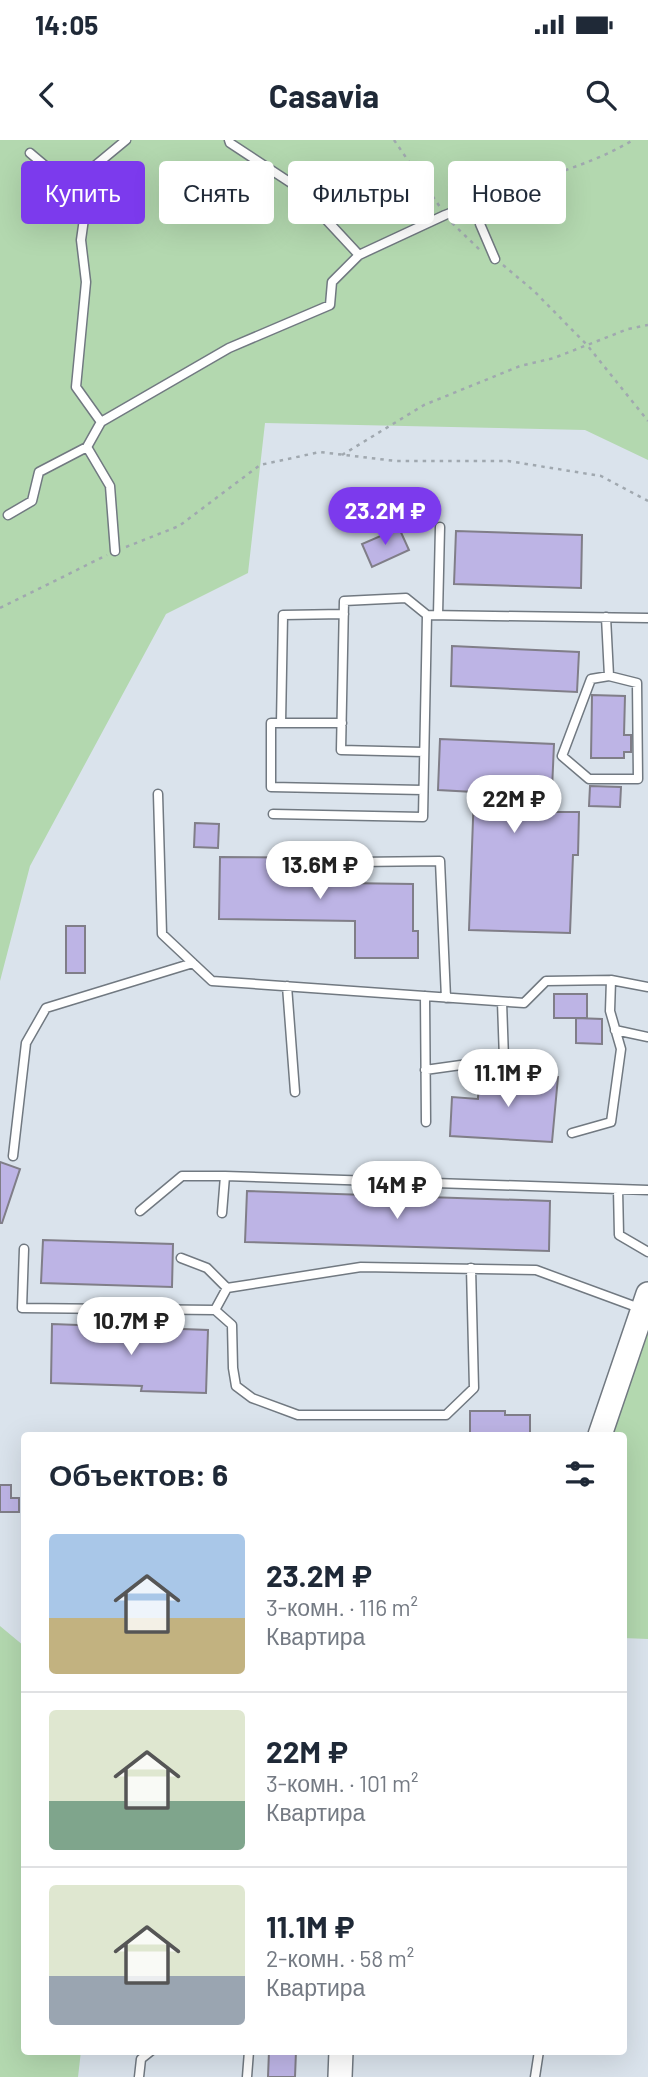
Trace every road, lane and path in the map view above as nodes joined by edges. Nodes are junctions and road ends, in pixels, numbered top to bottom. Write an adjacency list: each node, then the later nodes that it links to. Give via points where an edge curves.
1 (126, 140): 7 (lane)
2 (229, 140): 13 (lane, via 294,185)
3 (394, 140): 10 (path)
4 (633, 140): 8 (path, via 607,156)
5 (30, 153): 6 (lane)
6 (40, 161)
7 (101, 161)
8 (566, 169)
9 (448, 214): 10 (lane)
10 (445, 215): 13 (lane); 14 (path, via 475,248)
11 (82, 224): 18 (lane, via 86,282 76,387)
12 (480, 224): 14 (lane)
13 (359, 255): 18 (lane, via 332,282 330,305 229,348)
14 (495, 259): 16 (path)
15 (648, 325): 16 (path)
16 (587, 345): 17 (path); 20 (path, via 424,405)
17 (648, 421)
18 (101, 422): 19 (lane)
19 (87, 447): 22 (lane, via 39,472 32,501); 24 (lane, via 110,486)
20 (342, 455): 21 (path, via 396,461 508,461 548,467 601,476); 24 (path, via 320,452 260,465 179,526)
21 (648, 501)
22 (8, 515)
23 (440, 527): 28 (lane)
24 (115, 551): 25 (path)
25 (0, 608)
26 (344, 614): 27 (lane, via 344,601 406,598); 32 (lane, via 283,615); 33 (lane)
27 (427, 615): 28 (lane); 36 (lane)
28 (438, 615): 29 (lane)
29 (606, 617): 30 (lane); 31 (lane)
30 (648, 618)
31 (609, 676): 34 (lane, via 637,683); 34 (lane, via 592,679 562,756 589,779 638,779)
32 (281, 723): 33 (lane); 37 (lane, via 271,723 271,788)
33 (342, 723): 36 (lane, via 341,750)
34 (638, 746): 35 (lane)
35 (648, 746)
36 (424, 751): 37 (lane)
37 (423, 790): 39 (lane, via 422,817)
38 (158, 794): 41 (lane, via 162,934)
39 (273, 814)
40 (357, 862): 46 (lane, via 440,861)
41 (193, 963): 43 (lane, via 212,981); 54 (lane, via 46,1008 26,1043)
42 (611, 980): 44 (lane); 47 (lane, via 545,981 524,1003); 48 (lane)
43 (287, 986): 45 (lane); 51 (lane)
44 (648, 987)
45 (425, 996): 46 (lane); 50 (lane)
46 (446, 998): 47 (lane)
47 (502, 1002): 50 (lane, via 504,1059)
48 (615, 1030): 49 (lane); 53 (lane, via 621,1049 611,1122)
49 (648, 1037)
50 (425, 1070): 52 (lane)
51 (295, 1092)
52 (426, 1122)
53 (572, 1133)
54 (13, 1156)
55 (225, 1176): 56 (lane); 58 (lane, via 182,1176); 59 (lane)
56 (618, 1189): 57 (lane); 61 (lane, via 619,1235)
57 (648, 1190)
58 (139, 1211)
59 (222, 1213)
60 (24, 1249): 66 (lane, via 22,1308)
61 (648, 1252)
62 (181, 1258): 64 (lane, via 207,1268)
63 (471, 1268): 64 (lane, via 361,1266); 65 (lane, via 536,1270); 66 (lane, via 474,1388 446,1415 298,1415 253,1398 236,1386 232,1325)
64 (227, 1288): 66 (lane)
65 (645, 1301): 67 (street)
66 (215, 1310)
67 (601, 1432)
68 (146, 2055): 72 (lane, via 141,2059)
69 (248, 2055): 73 (lane)
70 (341, 2055): 74 (street)
71 (538, 2055): 75 (lane)
72 (139, 2077)
73 (247, 2077)
74 (340, 2077)
75 (535, 2077)

